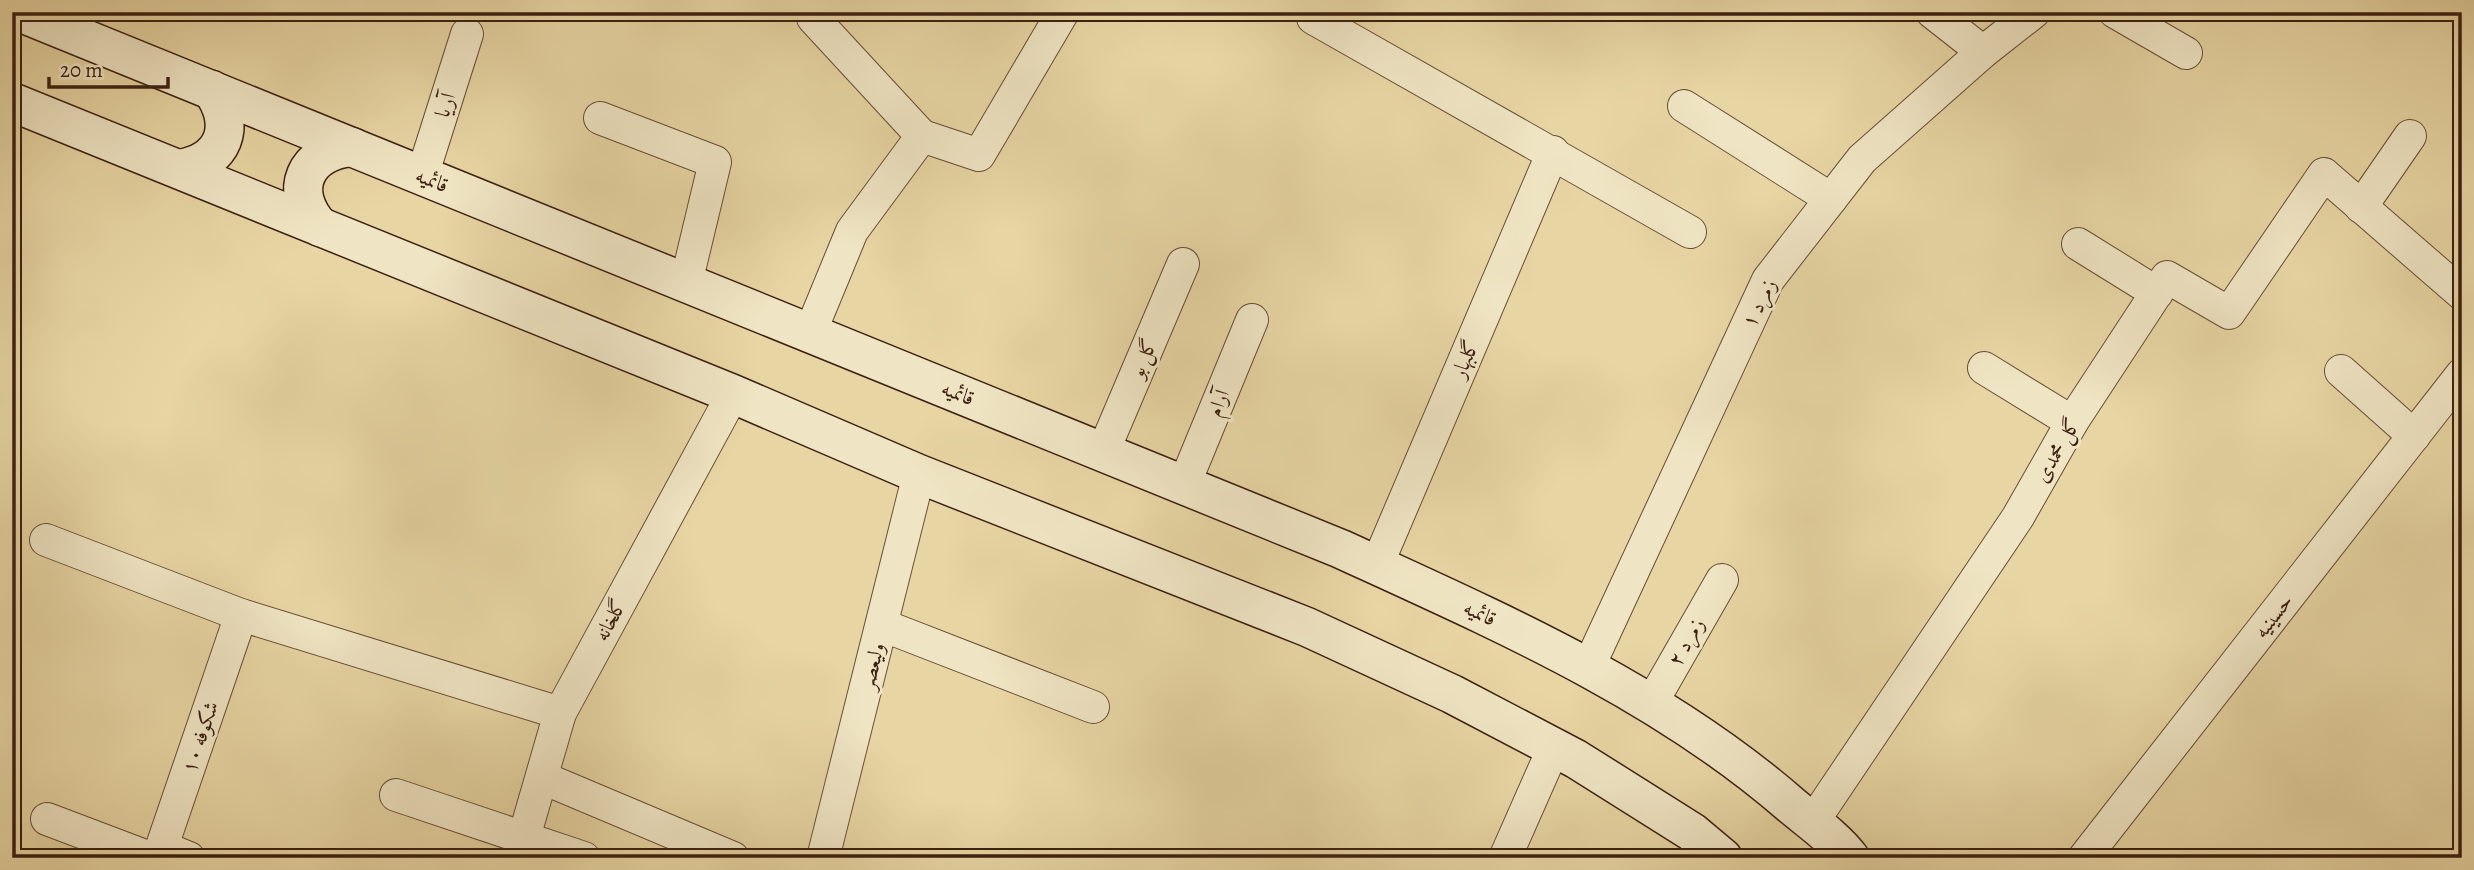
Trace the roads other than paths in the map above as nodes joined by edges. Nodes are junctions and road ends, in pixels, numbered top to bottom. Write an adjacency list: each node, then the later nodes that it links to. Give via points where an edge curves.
1 (812, 12): 15 (street)
2 (1063, 12): 15 (street, via 979,155)
3 (1315, 12): 18 (street, via 1313,18)
4 (1932, 12): 9 (street)
5 (2034, 12): 9 (street, زمرد ۱)
6 (2115, 12): 10 (street)
7 (38, 16): 11 (main road, قائمیه)
8 (467, 34): 20 (street, آریا)
9 (1983, 52): 21 (street, زمرد ۱, via 1862,159)
10 (2186, 52)
11 (212, 90): 17 (main road, قائمیه); 19 (main road, via 226,117 222,140 209,159)
12 (12, 102): 19 (main road)
13 (1684, 106): 21 (street)
14 (600, 118): 27 (street, via 715,162)
15 (922, 136): 31 (street, via 852,230)
16 (2410, 136): 22 (street)
17 (352, 147): 20 (main road, قائمیه); 23 (main road, via 324,154 306,175 304,203)
18 (1553, 152): 24 (street); 42 (street, گلبهار)
19 (180, 169): 23 (main road)
20 (422, 176): 27 (main road, قائمیه)
21 (1831, 199): 46 (street, زمرد ۱, via 1768,280)
22 (2361, 207): 28 (street, via 2323,174 2229,313 2167,277); 29 (street)
23 (320, 227): 35 (main road)
24 (1690, 232)
25 (2078, 244): 28 (street)
26 (1183, 264): 38 (street, گل بو)
27 (686, 283): 31 (main road, قائمیه)
28 (2157, 293): 36 (street, گل محمدی)
29 (2462, 294)
30 (1252, 320): 40 (street, آرام)
31 (810, 333): 38 (main road, قائمیه)
32 (1984, 368): 36 (street)
33 (2342, 371): 37 (street)
34 (2462, 374): 37 (street, حسینیه)
35 (733, 394): 39 (main road); 49 (street, گلخانه)
36 (2072, 422): 54 (street, گل محمدی, via 2018,517)
37 (2414, 436): 63 (street, حسینیه)
38 (1103, 452): 40 (main road, قائمیه)
39 (919, 474): 45 (street, ولیعصر); 50 (main road, via 1307,627)
40 (1184, 485): 42 (main road, قائمیه)
41 (46, 540): 44 (street)
42 (1377, 565): 46 (main road, قائمیه)
43 (1722, 580): 47 (street, زمرد ۲)
44 (242, 615): 49 (street); 56 (street, شکوفه ۱۰)
45 (882, 625): 48 (street); 59 (street, ولیعصر)
46 (1587, 668): 47 (main road, قائمیه)
47 (1651, 704): 54 (main road, قائمیه, via 1744,763)
48 (1093, 708)
49 (560, 713): 51 (street, گلخانه)
50 (1554, 747): 60 (street); 61 (main road, via 1692,832)
51 (543, 778): 55 (street, گلخانه); 58 (street)
52 (396, 795): 55 (street)
53 (47, 818): 56 (street)
54 (1812, 823): 62 (main road, قائمیه)
55 (521, 847): 57 (street)
56 (165, 855)
57 (584, 858)
58 (733, 858)
59 (823, 858)
60 (1505, 858)
61 (1723, 858)
62 (1850, 858)
63 (2084, 858)

